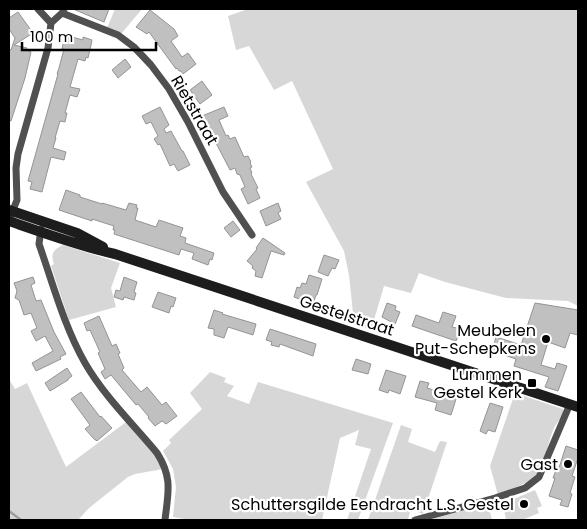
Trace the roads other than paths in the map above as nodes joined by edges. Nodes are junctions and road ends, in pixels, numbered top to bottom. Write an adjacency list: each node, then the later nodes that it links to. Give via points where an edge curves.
1 (38, 9): 3 (street)
2 (63, 11): 3 (street); 7 (street, Rietstraat, via 118,35 151,65 169,89 223,192)
3 (51, 23): 4 (street, via 48,48 18,154 17,200)
4 (10, 216): 5 (main road, Gestelstraat); 6 (main road, Gestelstraat)
5 (43, 221): 6 (street); 8 (main road, Gestelstraat, via 77,233)
6 (40, 232): 8 (main road, Gestelstraat); 10 (street, via 39,244 71,336 103,390 164,464 168,476)
7 (252, 235)
8 (115, 254): 9 (main road, Gestelstraat)
9 (574, 405): 11 (street, Gestelstraat, via 539,477 525,488)
10 (165, 520)
11 (415, 520)

